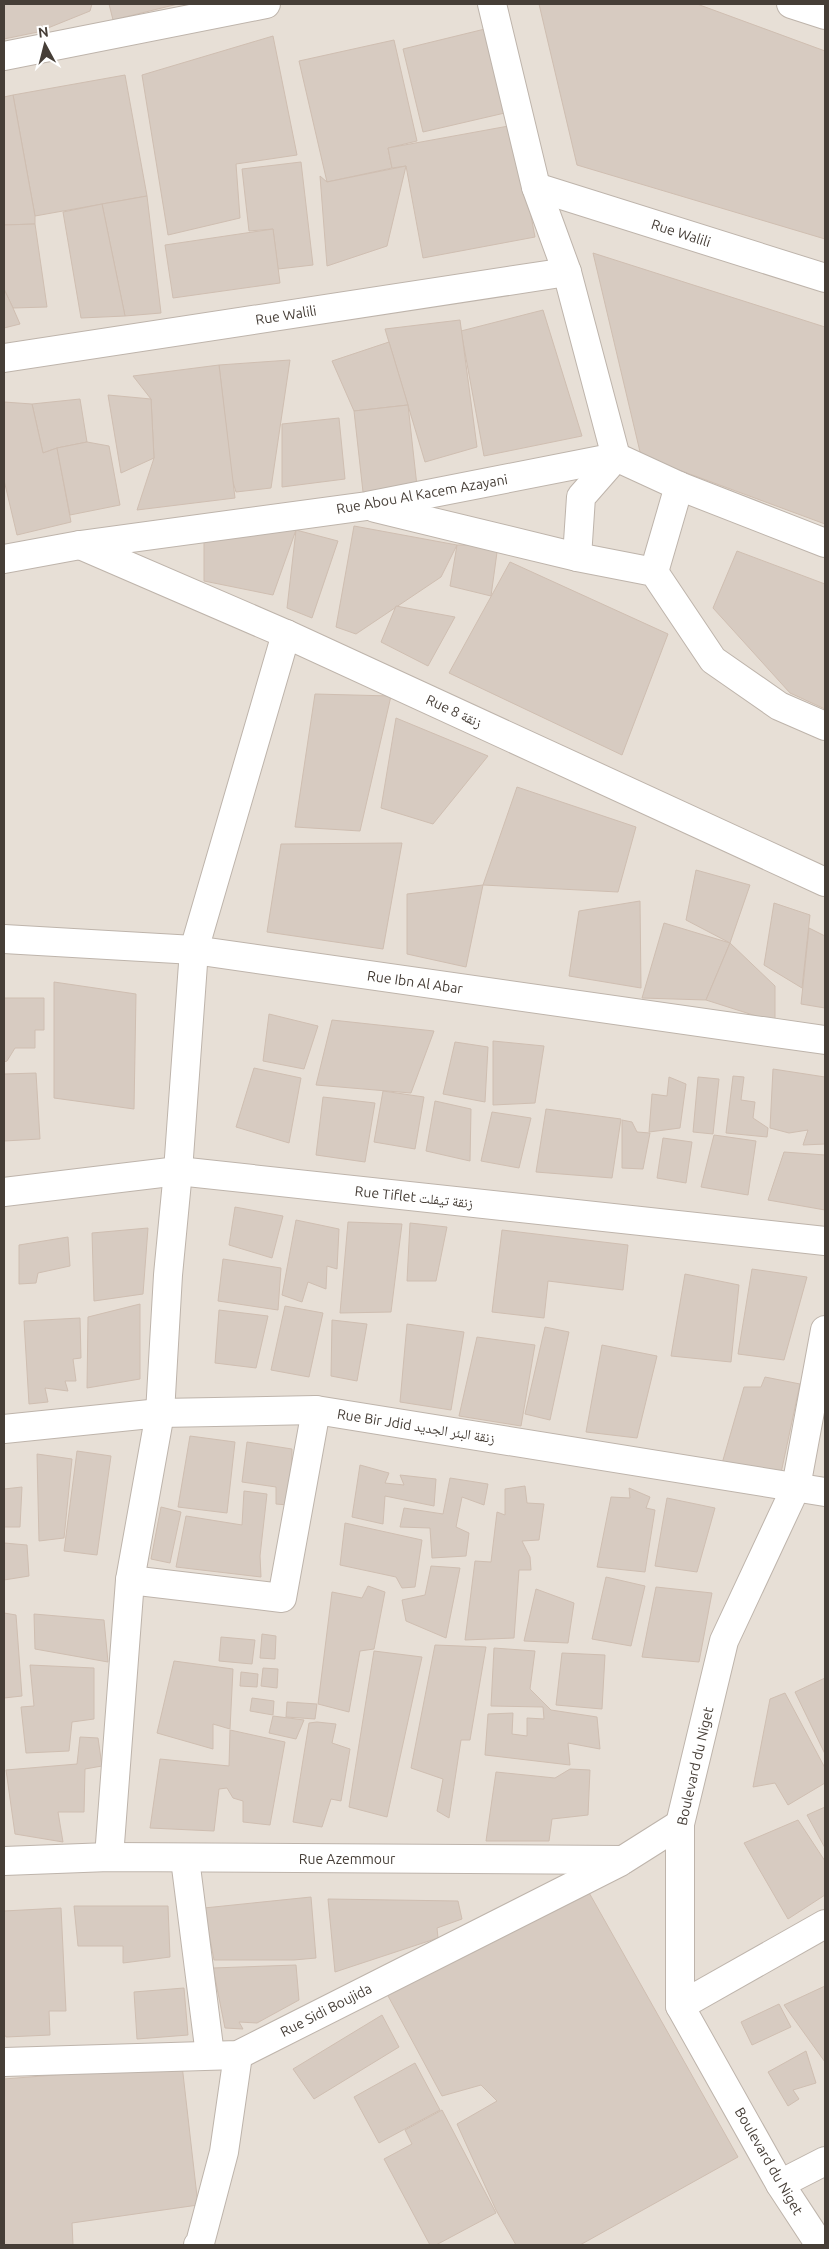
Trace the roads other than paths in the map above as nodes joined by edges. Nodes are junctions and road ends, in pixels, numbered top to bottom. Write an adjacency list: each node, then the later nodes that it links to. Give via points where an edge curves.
1 (266, 4): 5 (street)
2 (492, 4): 6 (street)
3 (791, 4): 4 (street)
4 (825, 15)
5 (4, 56)
6 (536, 187): 7 (street); 8 (street, Rue Walili)
7 (568, 272): 9 (street, Rue Walili); 10 (street)
8 (825, 278)
9 (4, 358)
10 (616, 457): 11 (street); 12 (street, Rue Abou Al Kacem Azayani); 15 (street, via 581,496)
11 (680, 486): 13 (street); 17 (street)
12 (367, 506): 14 (street, Rue Abou Al Kacem Azayani); 15 (street)
13 (825, 543)
14 (80, 546): 16 (street, Rue Abou Al Kacem Azayani); 18 (street, Rue 8 زنقة)
15 (577, 557): 17 (street)
16 (4, 559)
17 (654, 572): 19 (street, via 713,660 779,706)
18 (286, 634): 20 (street, Rue 8 زنقة); 22 (street)
19 (825, 726)
20 (825, 882)
21 (4, 939): 22 (street, Rue Ibn Al Abar)
22 (194, 950): 23 (street, Rue Ibn Al Abar); 24 (street)
23 (825, 1040)
24 (178, 1172): 25 (street, Rue Tiflet زنقة تيفلت); 26 (street, Rue Tiflet زنقة تيفلت); 29 (street)
25 (4, 1192)
26 (825, 1242)
27 (825, 1330): 31 (street, Boulevard du Niget)
28 (316, 1410): 29 (street, Rue Bir Jdid زنقة البئر الجديد); 31 (street, Rue Bir Jdid زنقة البئر الجديد); 33 (street, via 282,1598)
29 (160, 1413): 30 (street, Rue Bir Jdid زنقة البئر الجديد); 33 (street)
30 (4, 1429)
31 (796, 1487): 32 (street, Rue Bir Jdid زنقة البئر الجديد); 34 (street, Boulevard du Niget, via 724,1641)
32 (825, 1492)
33 (130, 1580): 35 (street)
34 (680, 1824): 37 (street); 40 (street, Boulevard du Niget)
35 (109, 1857): 36 (street, Rue Azemmour); 38 (street, Rue Azemmour)
36 (185, 1859): 37 (street, Rue Azemmour); 42 (street)
37 (623, 1860): 41 (street, Rue Sidi Boujida)
38 (4, 1861)
39 (825, 1924): 40 (street)
40 (680, 2006): 45 (street, Boulevard du Niget)
41 (238, 2054): 42 (street, Rue Sidi Boujida); 46 (street, via 224,2152)
42 (210, 2055): 43 (street, Rue Sidi Boujida)
43 (4, 2062)
44 (825, 2161): 45 (street)
45 (780, 2184): 47 (street, Boulevard du Niget)
46 (200, 2245)
47 (820, 2245)

